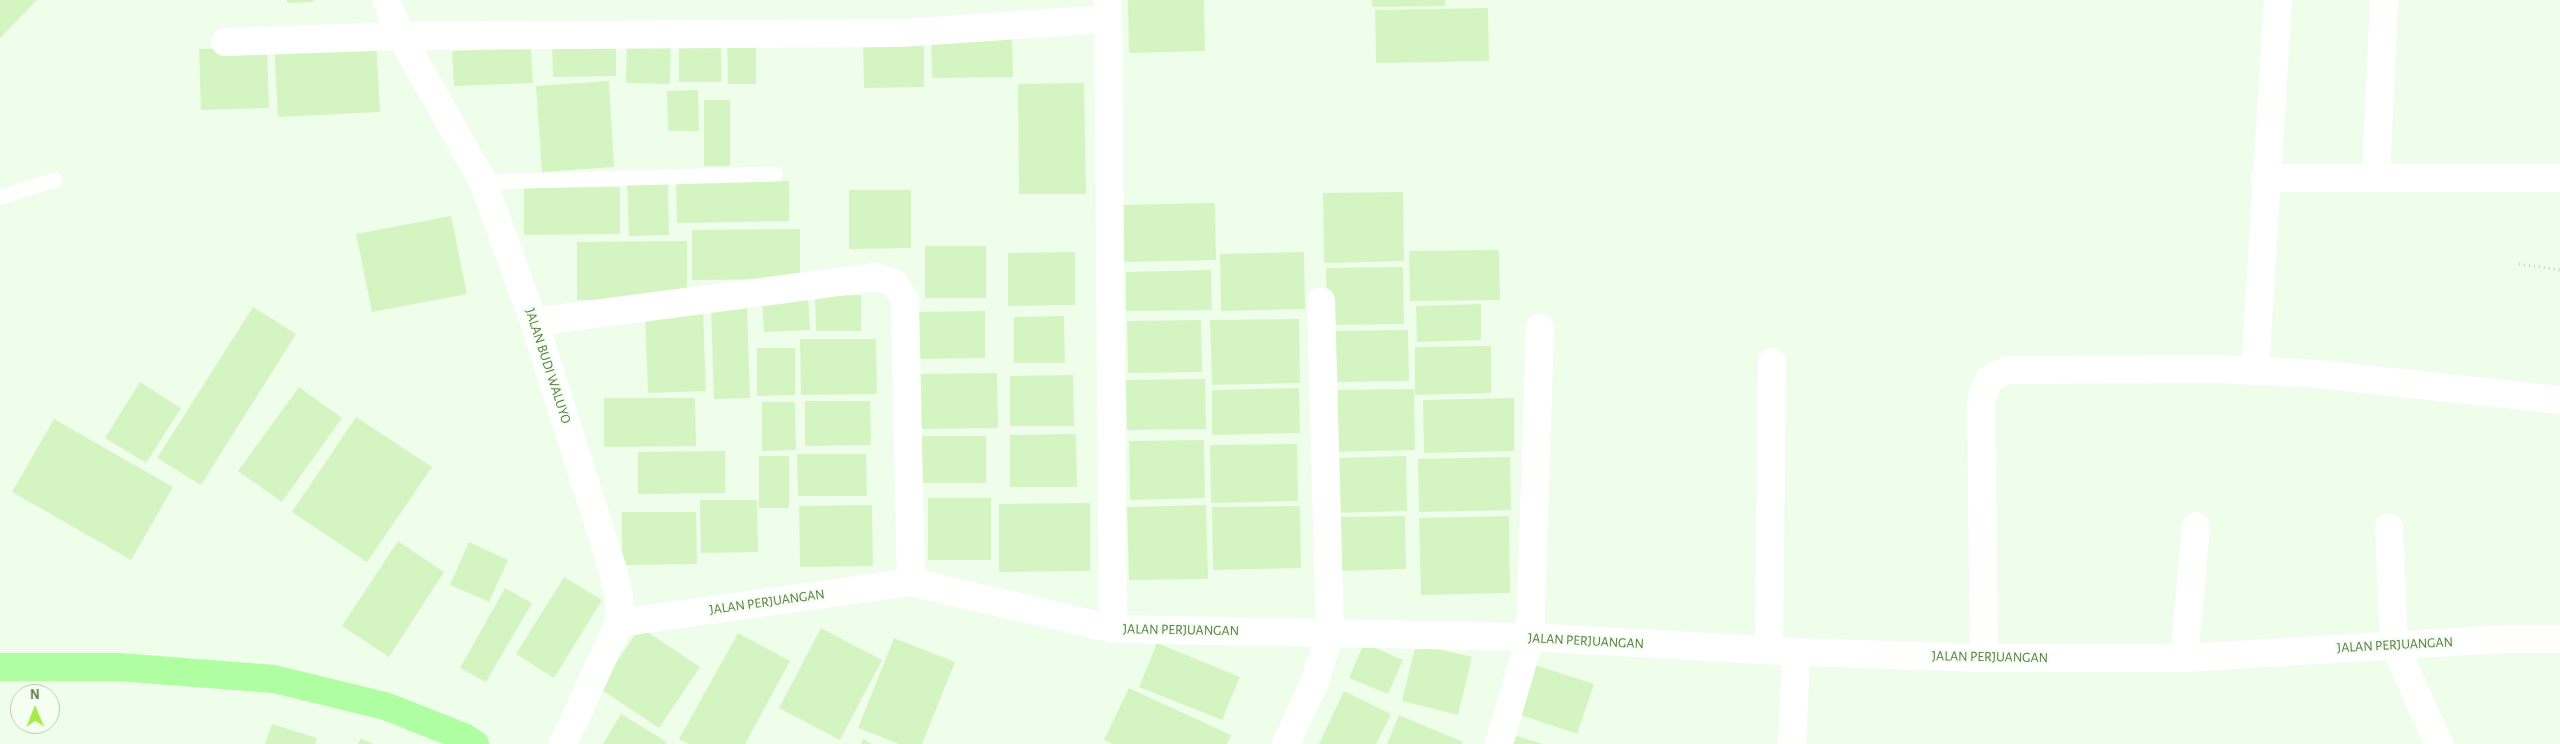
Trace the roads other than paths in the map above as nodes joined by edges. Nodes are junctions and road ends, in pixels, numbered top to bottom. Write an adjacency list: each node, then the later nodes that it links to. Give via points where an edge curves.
1 (386, 0): 5 (street, JALAN BUDI WALUYO)
2 (2278, 0): 8 (street)
3 (2384, 0): 9 (street)
4 (1108, 9): 5 (street, via 901,33); 24 (street)
5 (401, 36): 6 (street); 12 (street, JALAN BUDI WALUYO)
6 (225, 42)
7 (775, 174): 12 (lane)
8 (2265, 178): 9 (street); 18 (street)
9 (2376, 178): 10 (street)
10 (2560, 178)
11 (55, 180): 13 (lane)
12 (483, 182): 15 (street, JALAN BUDI WALUYO)
13 (0, 197)
14 (1320, 301): 25 (street)
15 (534, 322): 22 (street, via 876,277 895,283 905,300); 23 (street, JALAN BUDI WALUYO, via 612,567 619,597)
16 (1540, 328): 26 (street)
17 (1772, 362): 29 (street)
18 (2255, 371): 19 (street, via 2430,384); 31 (street, via 2216,368 2007,370 1989,379 1981,400)
19 (2560, 400)
20 (2196, 526): 32 (street)
21 (2389, 527): 28 (street)
22 (911, 582): 23 (street, JALAN PERJUANGAN); 24 (street, JALAN PERJUANGAN)
23 (619, 623): 35 (street, JALAN BUDI WALUYO)
24 (1113, 629): 25 (street, JALAN PERJUANGAN)
25 (1330, 633): 26 (street, JALAN PERJUANGAN); 36 (street, via 1315,681)
26 (1530, 637): 29 (street, JALAN PERJUANGAN); 37 (street)
27 (2560, 639): 28 (street, JALAN PERJUANGAN)
28 (2394, 646): 32 (street, JALAN PERJUANGAN); 39 (street)
29 (1769, 650): 30 (street, JALAN PERJUANGAN)
30 (1796, 652): 31 (street, JALAN PERJUANGAN); 38 (street)
31 (1984, 658): 32 (street, JALAN PERJUANGAN)
32 (2184, 658)
33 (0, 667): 34 (main road, via 119,667 274,679 385,706)
34 (475, 744)
35 (563, 744)
36 (1286, 744)
37 (1499, 744)
38 (1792, 744)
39 (2439, 744)

